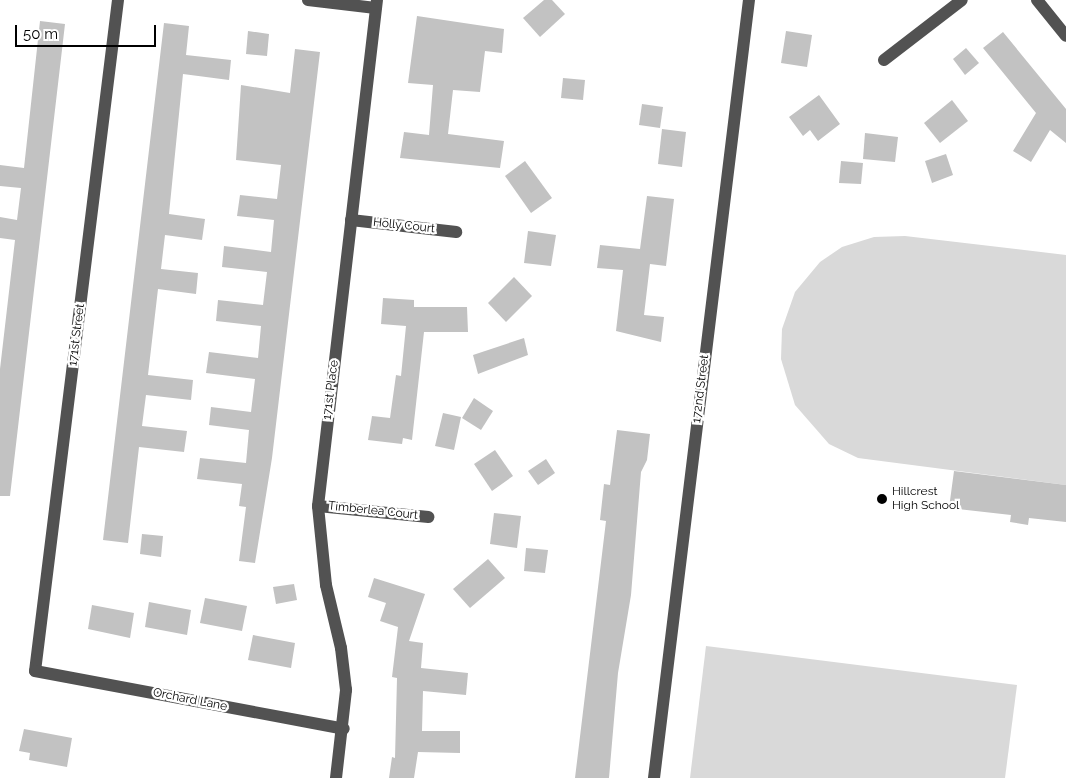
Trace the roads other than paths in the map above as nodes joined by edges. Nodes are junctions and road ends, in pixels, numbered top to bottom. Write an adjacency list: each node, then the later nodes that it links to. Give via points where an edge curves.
1 (118, 0): 13 (street, 171st Street)
2 (308, 0): 6 (street)
3 (749, 0): 16 (street, 172nd Street)
4 (962, 0): 8 (street)
5 (1037, 0): 7 (street)
6 (376, 4): 9 (street, 171st Place)
7 (1066, 36)
8 (884, 60)
9 (351, 220): 10 (street, Holly Court); 11 (street, 171st Place)
10 (456, 232)
11 (318, 506): 12 (street, Timberlea Court); 14 (street, 171st Place, via 326,585 341,648)
12 (428, 517)
13 (35, 671): 14 (street, Orchard Lane)
14 (344, 728): 15 (street, 171st Place)
15 (336, 778)
16 (654, 778)

